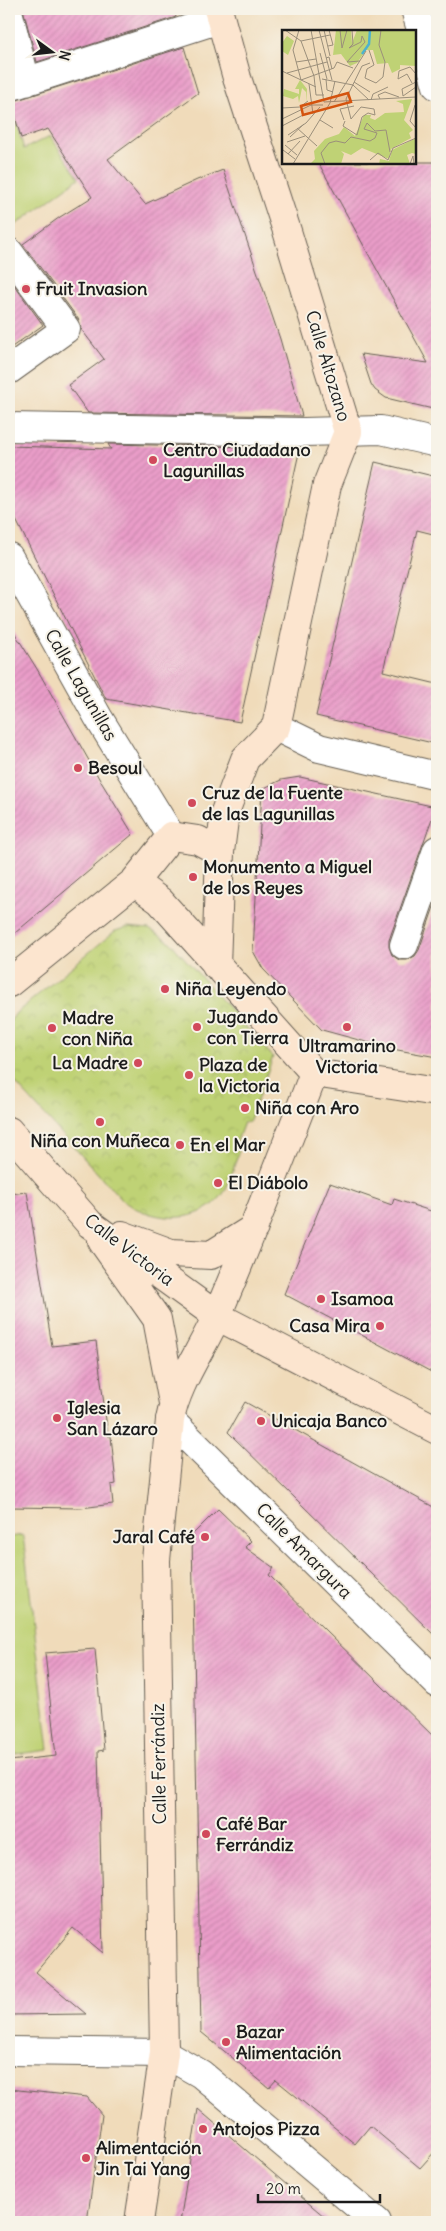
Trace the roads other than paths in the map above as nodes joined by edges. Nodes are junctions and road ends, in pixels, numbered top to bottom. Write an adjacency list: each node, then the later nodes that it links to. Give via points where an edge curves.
1 (415, 9): 5 (street)
2 (219, 14): 4 (street); 9 (main road, Calle Altozano)
3 (9, 15): 4 (street)
4 (18, 84)
5 (437, 86)
6 (9, 252): 7 (street, via 66,329)
7 (9, 370)
8 (9, 427): 9 (street)
9 (348, 432): 10 (street, via 381,430); 12 (main road, Calle Altozano, via 327,485)
10 (437, 443)
11 (9, 557): 14 (street, Calle Lagunillas, via 98,717)
12 (276, 727): 13 (street, via 319,748); 16 (main road, via 245,760 225,812)
13 (437, 776)
14 (171, 836): 16 (main road, via 198,840); 17 (main road)
15 (437, 850): 18 (street)
16 (220, 852): 19 (main road)
17 (134, 882): 19 (main road, via 160,901); 20 (main road)
18 (404, 945)
19 (216, 966): 21 (main road)
20 (9, 983)
21 (314, 1073): 22 (main road); 25 (main road)
22 (437, 1092)
23 (9, 1131): 24 (main road, Calle Victoria)
24 (90, 1224): 25 (main road, via 171,1253 211,1255); 26 (main road, Calle Victoria); 27 (main road, via 157,1318)
25 (254, 1228): 26 (main road)
26 (217, 1316): 27 (main road, Calle Ferrándiz); 28 (main road, Calle Victoria)
27 (172, 1412): 29 (street, Calle Amargura); 31 (main road, Calle Ferrándiz, via 156,1560)
28 (437, 1430)
29 (437, 1683)
30 (9, 2051): 31 (street)
31 (164, 2053): 32 (main road, Calle Ferrándiz); 33 (street, via 201,2074)
32 (139, 2222)
33 (377, 2222)

